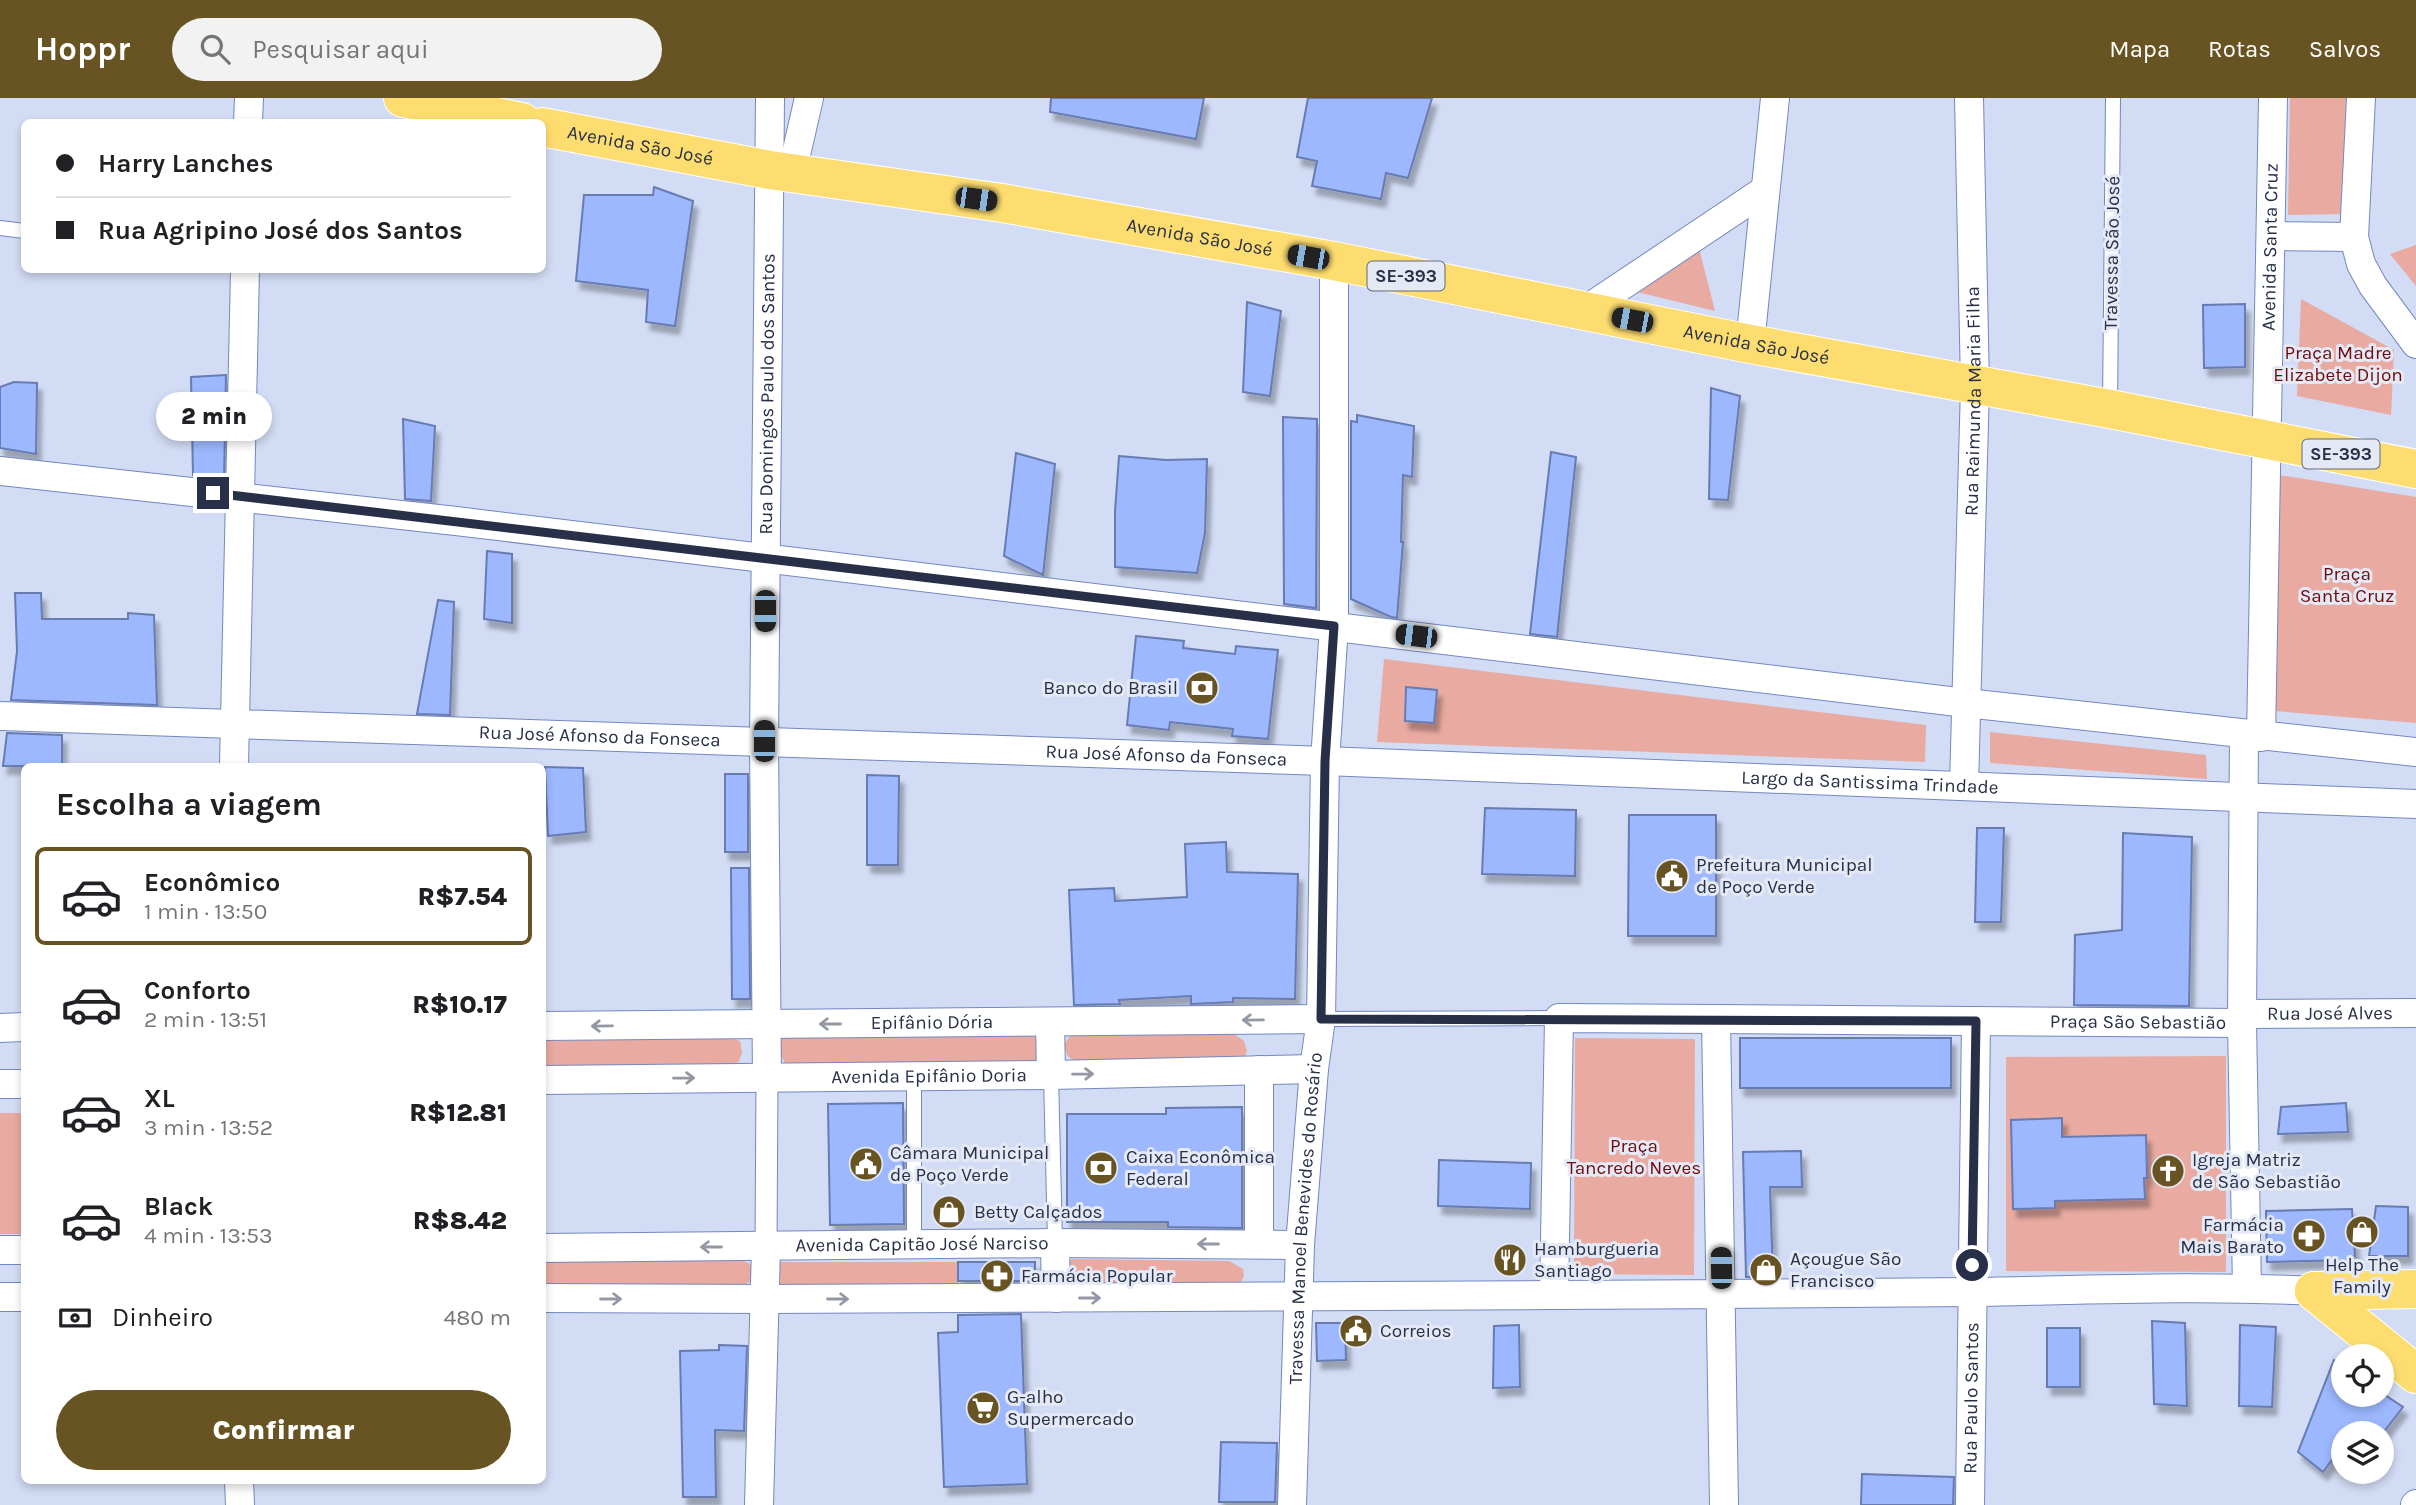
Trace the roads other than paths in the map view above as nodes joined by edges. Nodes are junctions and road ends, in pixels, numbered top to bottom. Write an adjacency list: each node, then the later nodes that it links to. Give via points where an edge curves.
1 (249, 98): 10 (street)
2 (403, 98): 11 (main road)
3 (769, 98): 13 (street, Rua Domingos Paulo dos Santos)
4 (810, 98): 13 (street)
5 (1775, 98): 14 (street)
6 (1969, 98): 24 (street, Rua Raimunda Maria Filha)
7 (2113, 98): 25 (lane, Travessa São José)
8 (2273, 98): 17 (street, Avenida Santa Cruz)
9 (2361, 98): 18 (street)
10 (248, 119)
11 (507, 119)
12 (546, 128): 13 (main road, Avenida São José / SE-393)
13 (781, 171): 19 (main road, Avenida São José / SE-393, via 1016,205); 30 (street, Rua Domingos Paulo dos Santos)
14 (1765, 190): 21 (street); 22 (street)
15 (0, 228): 16 (lane)
16 (21, 231)
17 (2271, 236): 18 (street); 26 (street, Avenida Santa Cruz)
18 (2354, 237): 23 (street, via 2373,286)
19 (1334, 261): 21 (main road, Avenida São José / SE-393); 31 (street, Travessa Manoel Benevides do Rosário)
20 (245, 273): 29 (street)
21 (1584, 311): 22 (main road, Avenida São José / SE-393)
22 (1750, 344): 24 (main road, Avenida São José / SE-393)
23 (2416, 344)
24 (1975, 386): 25 (main road, Avenida São José / SE-393); 32 (street, Rua Raimunda Maria Filha)
25 (2110, 409): 26 (main road, Avenida São José / SE-393)
26 (2267, 439): 27 (main road, SE-393); 35 (street)
27 (2416, 468)
28 (0, 471): 29 (street)
29 (240, 496): 30 (street); 34 (street)
30 (765, 559): 31 (street); 36 (street, Rua Domingos Paulo dos Santos)
31 (1334, 626): 32 (street); 38 (street, Travessa Manoel Benevides do Rosário)
32 (1966, 703): 35 (street); 40 (street, Rua Raimunda Maria Filha)
33 (0, 716): 34 (street, Rua José Afonso da Fonseca)
34 (234, 725): 36 (street, Rua José Afonso da Fonseca); 39 (street)
35 (2252, 736): 37 (street); 41 (street)
36 (764, 741): 38 (street, Rua José Afonso da Fonseca); 50 (street, Rua Domingos Paulo dos Santos)
37 (2416, 752)
38 (1325, 761): 40 (street, Largo da Santissima Trindade); 45 (street, Travessa Manoel Benevides do Rosário)
39 (234, 763)
40 (1964, 786): 41 (street, Largo da Santissima Trindade)
41 (2243, 797): 42 (street, Largo da Santissima Trindade); 47 (street)
42 (2416, 804)
43 (2416, 1013): 47 (street, Rua José Alves)
44 (1559, 1018): 45 (lane); 46 (street); 75 (street)
45 (1321, 1019): 49 (street, Epifânio Dória, one-way to 49); 54 (street, Travessa Manoel Benevides do Rosário)
46 (1716, 1019): 48 (street); 74 (street)
47 (2242, 1019): 48 (street, Praça São Sebastião); 70 (street, Praça São Sebastião)
48 (1976, 1021): 73 (street)
49 (1050, 1022): 50 (street, Epifânio Dória, one-way to 50); 56 (street)
50 (767, 1024): 52 (street, Epifânio Dória, one-way to 52); 58 (street, Rua Domingos Paulo dos Santos)
51 (21, 1027): 53 (street)
52 (546, 1027)
53 (0, 1028)
54 (1314, 1069): 55 (street, Avenida Epifânio Doria); 65 (street, Travessa Manoel Benevides do Rosário)
55 (1259, 1070): 56 (street, Avenida Epifânio Doria, one-way to 55); 64 (street)
56 (1051, 1075): 57 (street, Avenida Epifânio Doria); 62 (lane)
57 (914, 1076): 58 (street, Avenida Epifânio Doria); 63 (lane)
58 (767, 1077): 59 (street, Avenida Epifânio Doria, one-way to 58); 66 (street)
59 (546, 1080)
60 (0, 1084): 61 (street)
61 (21, 1084)
62 (1055, 1243): 63 (street, Avenida Capitão José Narciso); 64 (street, Avenida Capitão José Narciso, one-way to 62); 80 (street)
63 (914, 1244): 66 (street, Avenida Capitão José Narciso)
64 (1259, 1244): 65 (street, Avenida Capitão José Narciso)
65 (1300, 1245): 78 (street, Travessa Manoel Benevides do Rosário)
66 (766, 1247): 67 (street, Avenida Capitão José Narciso, one-way to 67); 81 (street)
67 (546, 1248)
68 (0, 1250): 69 (street)
69 (21, 1250)
70 (2247, 1288): 72 (street); 73 (street)
71 (2416, 1289): 72 (main road)
72 (2314, 1291): 82 (main road)
73 (1971, 1292): 74 (street); 88 (street, Rua Paulo Santos)
74 (1721, 1294): 75 (street); 87 (street)
75 (1554, 1295): 78 (street)
76 (0, 1297): 77 (street)
77 (21, 1297)
78 (1299, 1297): 80 (street, one-way to 78); 86 (street, Travessa Manoel Benevides do Rosário)
79 (546, 1298): 81 (street, one-way to 81)
80 (1056, 1298): 81 (street, one-way to 80)
81 (765, 1299): 85 (street)
82 (2416, 1374)
83 (240, 1484): 84 (street)
84 (240, 1505)
85 (759, 1505)
86 (1292, 1505)
87 (1724, 1505)
88 (1970, 1505)

